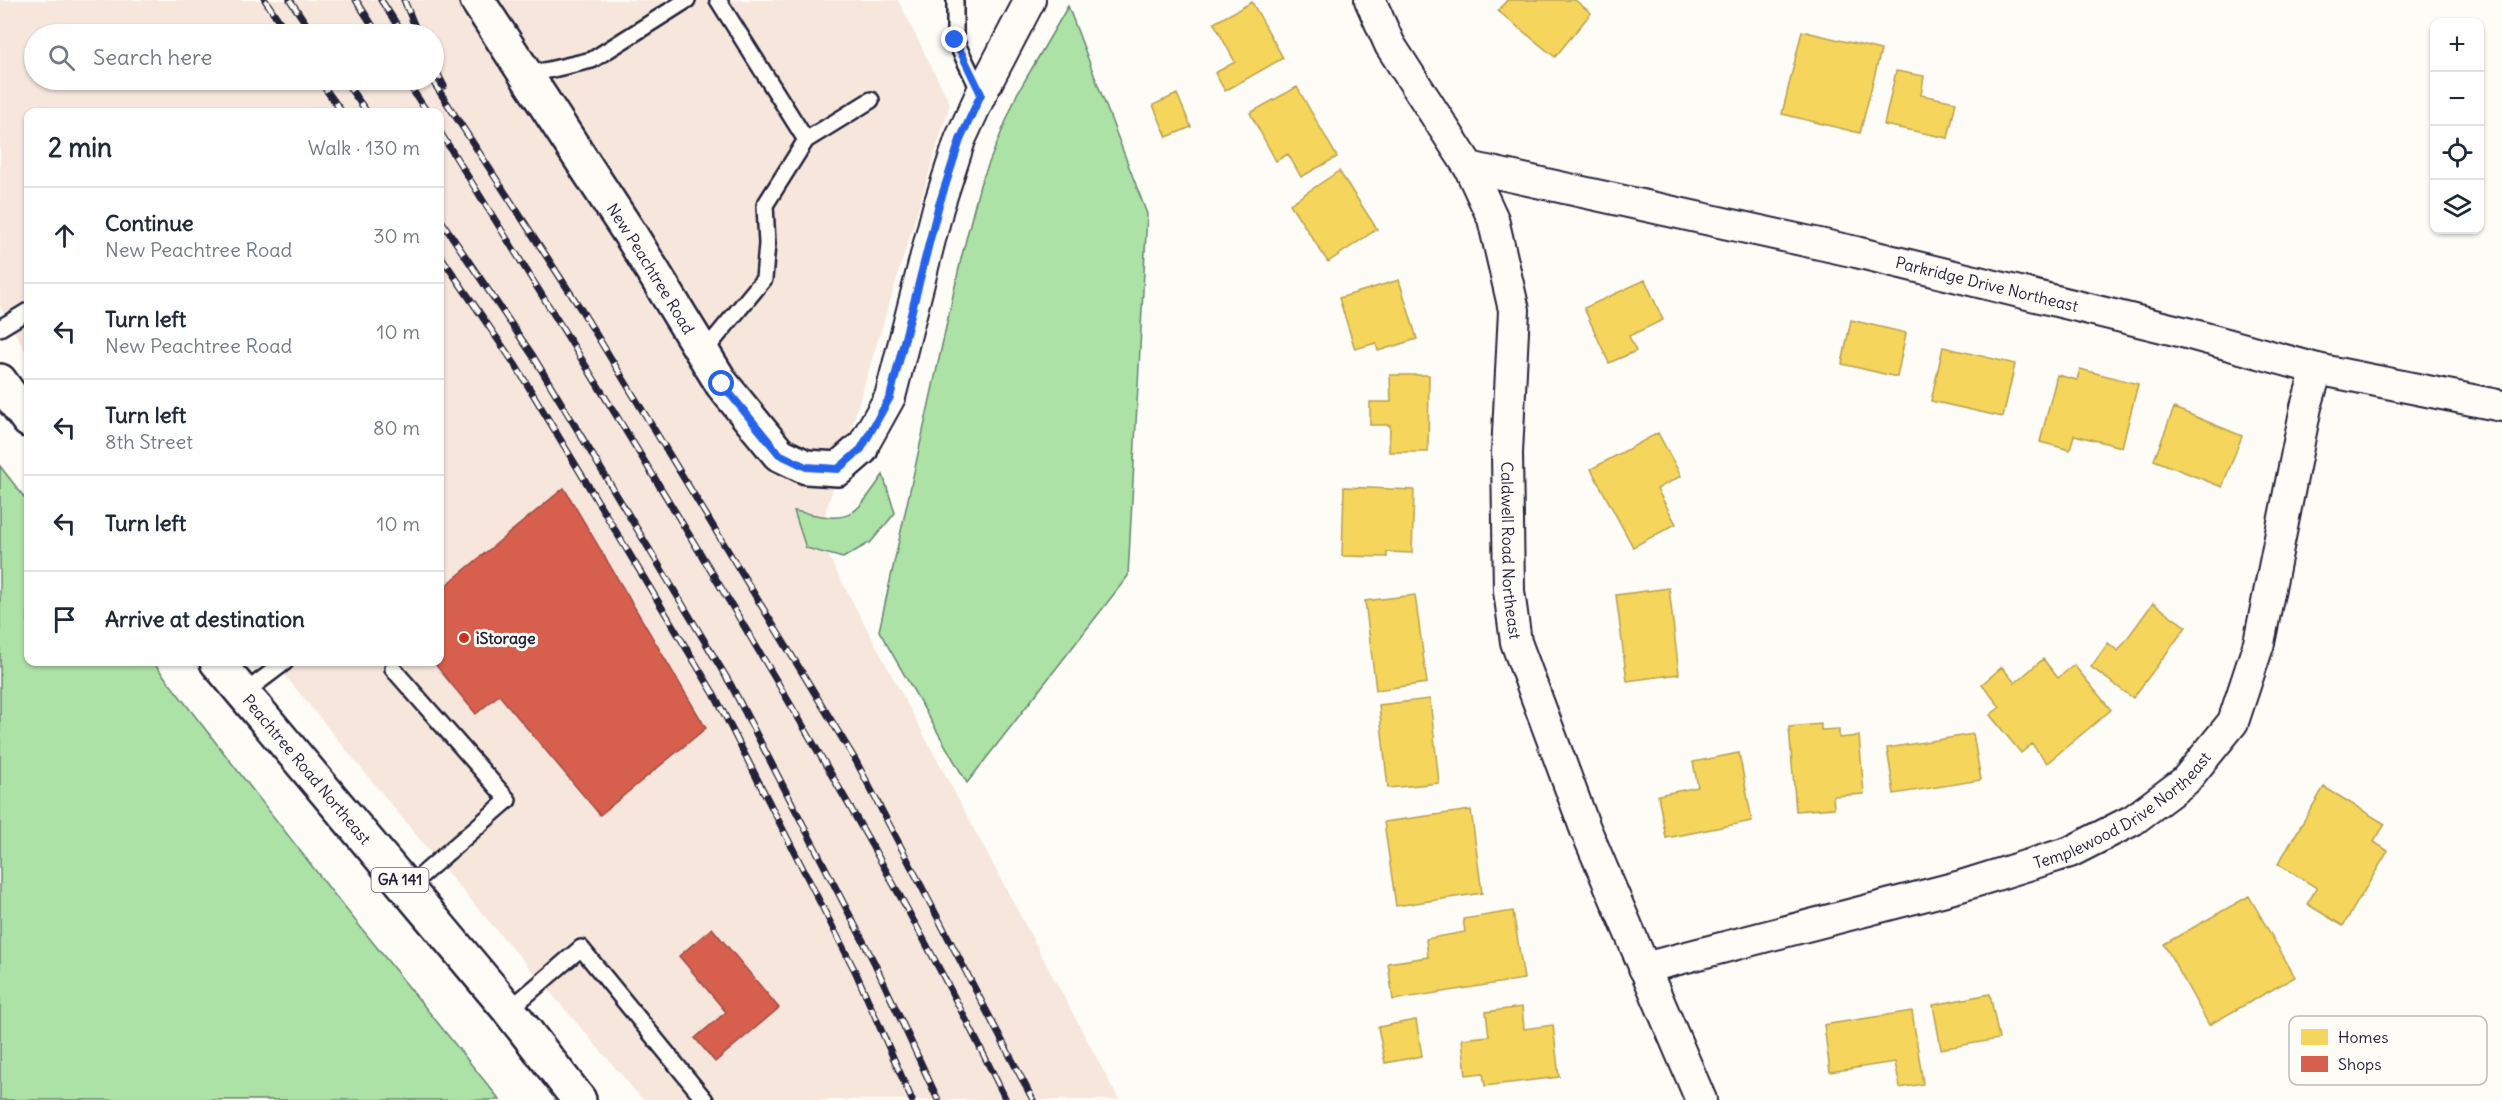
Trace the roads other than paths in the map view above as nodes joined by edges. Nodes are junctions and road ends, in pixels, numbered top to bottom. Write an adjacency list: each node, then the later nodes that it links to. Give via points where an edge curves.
1 (477, 0): 7 (main road, New Peachtree Road)
2 (687, 0): 7 (lane, via 592,60)
3 (718, 0): 10 (lane)
4 (1030, 0): 8 (street)
5 (1370, 0): 11 (street, Caldwell Road Northeast, via 1390,45)
6 (955, 1): 8 (lane, via 955,40)
7 (527, 75): 14 (main road, New Peachtree Road)
8 (981, 94): 19 (street, via 960,140 938,208 890,397)
9 (871, 100): 10 (lane)
10 (806, 140): 14 (lane, via 765,205 764,279)
11 (1469, 167): 15 (street, Parkridge Drive Northeast, via 1856,252); 25 (street, Caldwell Road Northeast, via 1493,219 1514,310 1507,453 1509,591 1515,642 1585,828)
12 (24, 313): 13 (lane)
13 (0, 328)
14 (703, 353): 19 (main road, New Peachtree Road, via 722,384 779,454 806,467 838,469)
15 (2317, 369): 17 (street, Parkridge Drive Northeast); 25 (street, Templewood Drive Northeast, via 2259,643 2233,722 2185,781 2133,820 2070,852 1961,886)
16 (0, 381): 18 (main road)
17 (2502, 406)
18 (24, 414)
19 (861, 449)
20 (221, 666): 23 (main road, Peachtree Road Northeast / GA 141)
21 (280, 666): 23 (lane)
22 (393, 669): 24 (lane, via 508,800)
23 (244, 693): 24 (main road, Peachtree Road Northeast / GA 141)
24 (407, 888): 26 (main road, Peachtree Road Northeast / GA 141)
25 (1644, 968): 29 (street, Caldwell Road Northeast)
26 (509, 1010): 27 (main road, Peachtree Road Northeast / GA 141); 28 (lane, via 581,948)
27 (579, 1100)
28 (705, 1100)
29 (1701, 1100)

